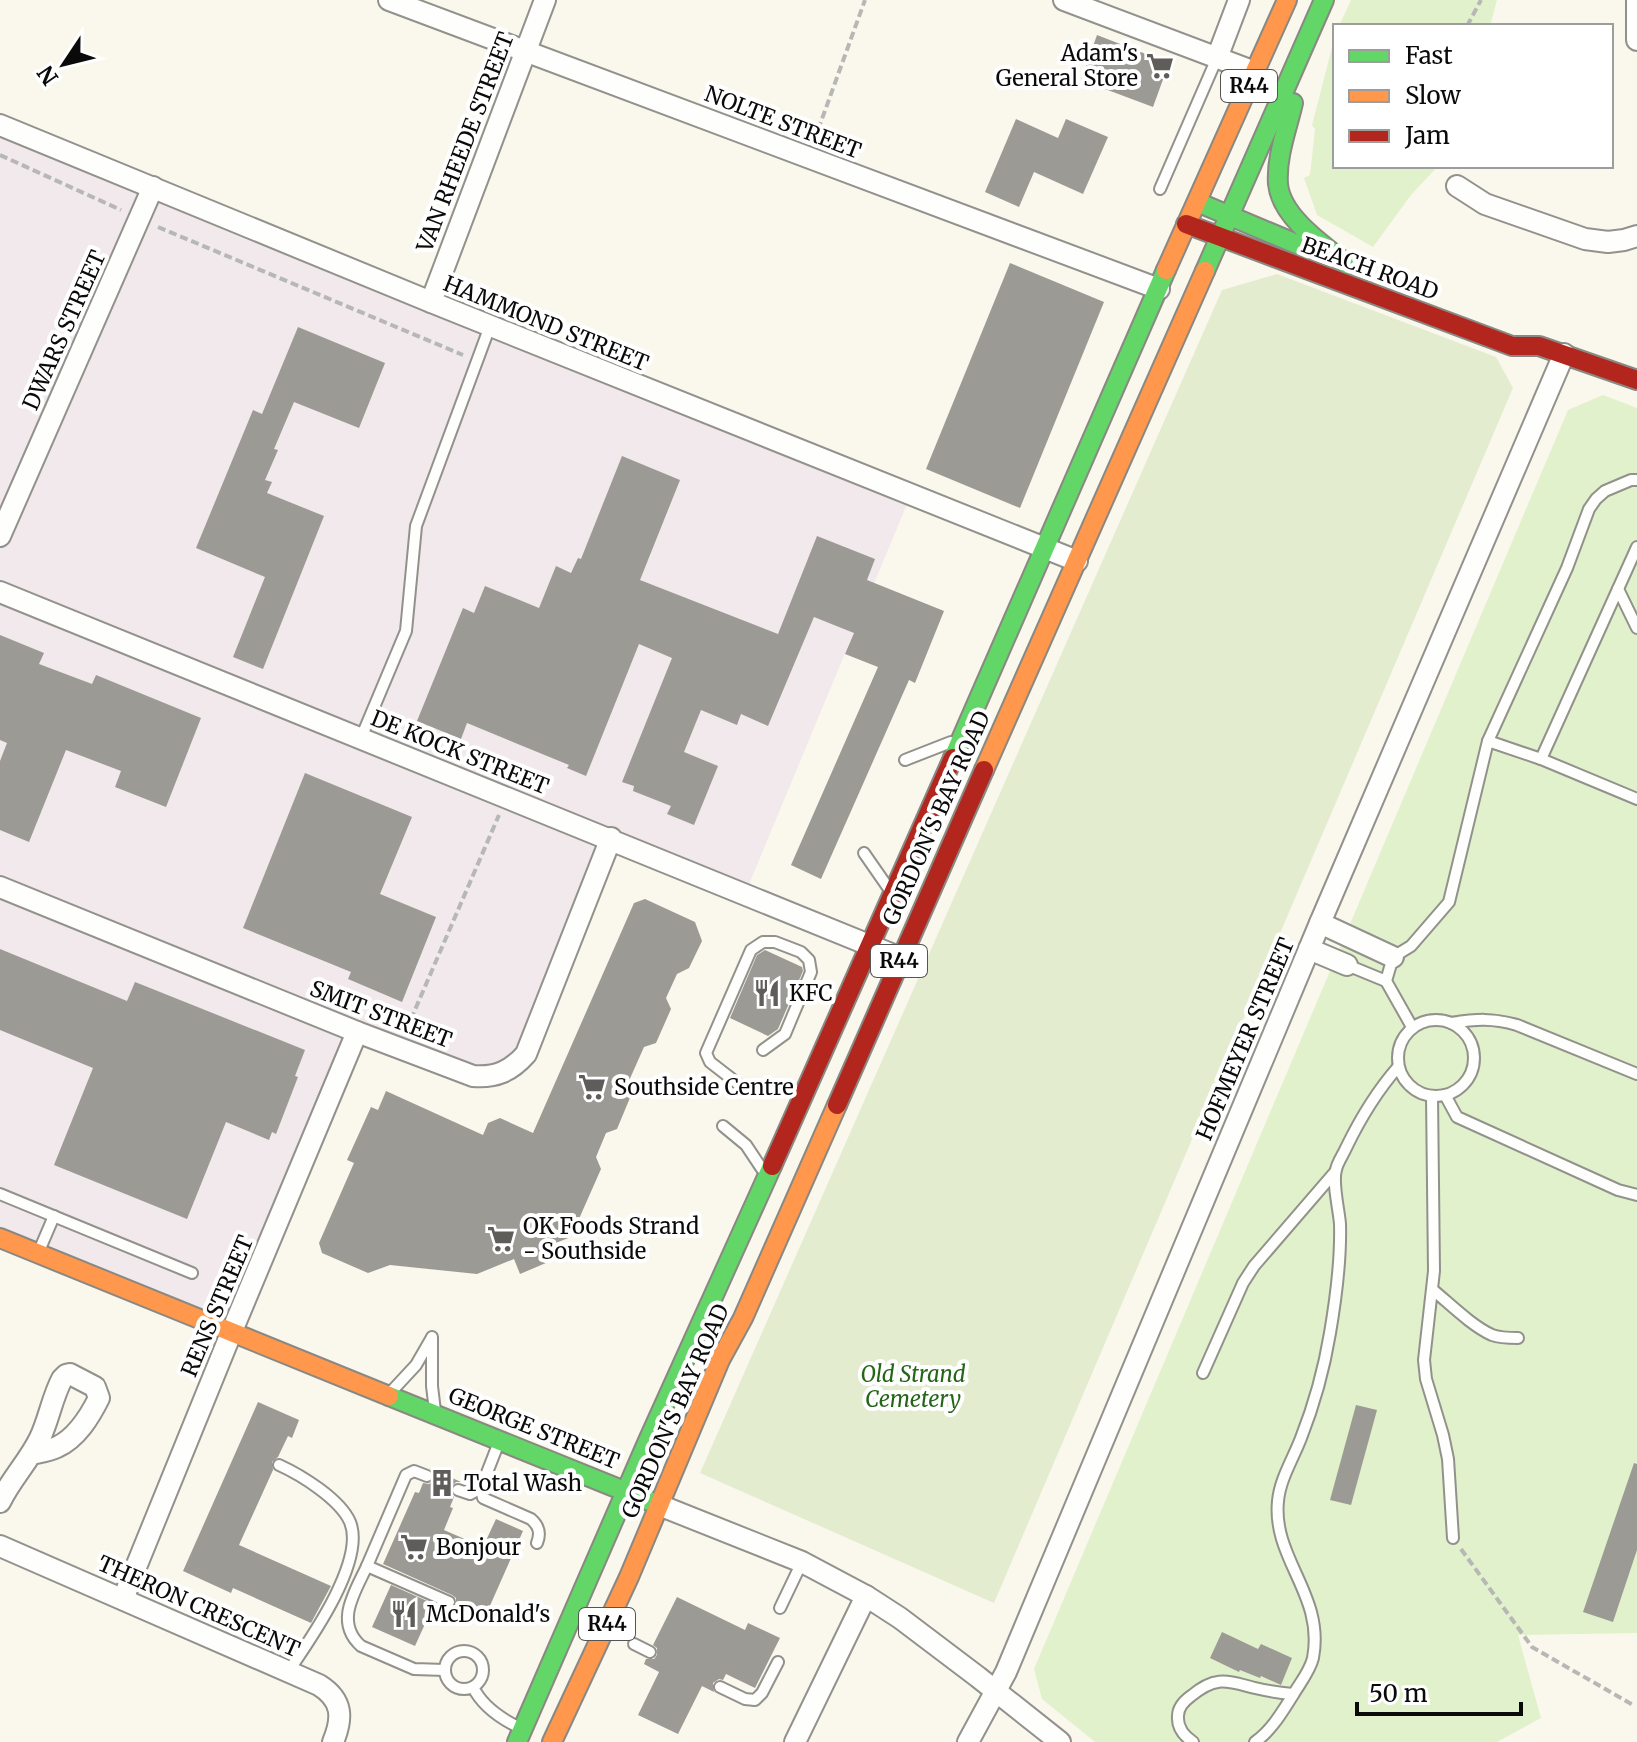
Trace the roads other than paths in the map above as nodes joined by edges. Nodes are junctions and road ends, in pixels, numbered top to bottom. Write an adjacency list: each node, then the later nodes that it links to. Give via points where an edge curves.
1 (389, 0): 9 (street, NOLTE STREET)
2 (545, 0): 9 (street, VAN RHEEDE STREET)
3 (1064, 0): 10 (street)
4 (1239, 0): 10 (street)
5 (1287, 0): 12 (main road, GORDON'S BAY ROAD / R44)
6 (1324, 0): 11 (main road, GORDON'S BAY ROAD / R44)
7 (1637, 0): 8 (street)
8 (1637, 40)
9 (525, 51): 22 (street, NOLTE STREET); 23 (street, VAN RHEEDE STREET)
10 (1217, 58): 12 (street); 16 (lane)
11 (1297, 60): 18 (main road, GORDON'S BAY ROAD / R44); 18 (main road, BEACH ROAD, via 1279,190 1301,225 1354,267)
12 (1255, 72): 17 (main road, GORDON'S BAY ROAD / R44)
13 (0, 125): 15 (street, HAMMOND STREET)
14 (1457, 186): 20 (street, via 1485,204 1585,239 1608,242)
15 (153, 187): 23 (street, HAMMOND STREET); 30 (street, DWARS STREET)
16 (1160, 189)
17 (1197, 202): 18 (main road, BEACH ROAD); 19 (main road, GORDON'S BAY ROAD / R44)
18 (1228, 216): 21 (main road, GORDON'S BAY ROAD / R44)
19 (1186, 224): 21 (main road, BEACH ROAD); 22 (main road, GORDON'S BAY ROAD / R44)
20 (1637, 236)
21 (1219, 237): 26 (main road, BEACH ROAD, via 1512,346); 33 (main road, GORDON'S BAY ROAD / R44)
22 (1159, 289): 32 (main road, GORDON'S BAY ROAD / R44)
23 (431, 302): 24 (street, HAMMOND STREET)
24 (490, 326): 32 (street, HAMMOND STREET); 37 (lane, via 416,526 406,631)
25 (1518, 328): 26 (main road, BEACH ROAD)
26 (1539, 346): 27 (main road, BEACH ROAD)
27 (1564, 354): 28 (main road, BEACH ROAD); 47 (street, HOFMEYER STREET)
28 (1637, 380)
29 (1637, 480): 39 (lane, via 1605,491 1589,509)
30 (0, 536)
31 (1637, 547): 34 (lane)
32 (1045, 548): 33 (street, HAMMOND STREET); 38 (main road, GORDON'S BAY ROAD / R44)
33 (1077, 561): 51 (main road, GORDON'S BAY ROAD / R44)
34 (1618, 589): 36 (lane); 40 (lane)
35 (0, 592): 37 (street, DE KOCK STREET)
36 (1637, 628)
37 (361, 738): 43 (street, DE KOCK STREET)
38 (961, 738): 41 (lane); 46 (main road, GORDON'S BAY ROAD / R44)
39 (1488, 741): 40 (lane); 50 (lane, via 1449,902 1411,946)
40 (1541, 759): 42 (lane)
41 (905, 760)
42 (1637, 799)
43 (611, 838): 48 (street, DE KOCK STREET); 56 (street, SMIT STREET, via 531,1043 517,1064 496,1076 473,1076)
44 (864, 853): 46 (lane)
45 (0, 887): 56 (street, SMIT STREET)
46 (893, 894): 48 (main road, GORDON'S BAY ROAD / R44)
47 (1320, 923): 49 (street, HOFMEYER STREET); 50 (street)
48 (871, 945): 51 (street, DE KOCK STREET); 65 (main road, GORDON'S BAY ROAD / R44)
49 (1309, 949): 52 (street); 103 (street, HOFMEYER STREET)
50 (1393, 957): 53 (lane)
51 (901, 958): 86 (main road, GORDON'S BAY ROAD / R44)
52 (1347, 965): 53 (lane)
53 (1386, 981): 55 (lane)
54 (1451, 1023): 55 (lane, via 1424,1021); 59 (lane, via 1482,1019 1517,1025); 61 (lane, via 1462,1030 1474,1055 1467,1080)
55 (1412, 1027): 58 (lane, via 1402,1039)
56 (357, 1032): 73 (street, RENS STREET)
57 (763, 1050): 60 (lane, via 785,1034 811,972 801,952 768,941 751,950 706,1053)
58 (1398, 1067): 62 (lane, via 1405,1081); 64 (lane, via 1375,1097)
59 (1637, 1074)
60 (741, 1086)
61 (1445, 1095): 62 (lane); 67 (lane, via 1457,1117)
62 (1432, 1096): 72 (lane)
63 (723, 1126): 65 (lane, via 746,1145)
64 (1335, 1172): 75 (lane, via 1254,1266); 104 (lane, via 1340,1225 1330,1337 1278,1498 1281,1540 1307,1596 1315,1630 1313,1660)
65 (766, 1178): 84 (main road, GORDON'S BAY ROAD / R44)
66 (0, 1194): 68 (lane)
67 (1637, 1195)
68 (54, 1216): 70 (lane); 71 (lane)
69 (0, 1238): 70 (main road, GEORGE STREET)
70 (38, 1253): 73 (main road, GEORGE STREET)
71 (192, 1273)
72 (1433, 1290): 74 (lane, via 1481,1329 1501,1338); 87 (lane, via 1424,1360 1451,1476)
73 (232, 1331): 76 (main road, GEORGE STREET); 93 (street, RENS STREET)
74 (1518, 1338)
75 (1203, 1373)
76 (389, 1395): 77 (main road, GEORGE STREET); 77 (lane, via 432,1337)
77 (436, 1414): 78 (main road, GEORGE STREET)
78 (500, 1440): 82 (lane); 84 (main road, GEORGE STREET)
79 (31, 1454): 79 (street, via 66,1375 95,1387 99,1398 70,1439); 85 (street)
80 (279, 1465): 100 (lane, via 337,1504 353,1536 329,1610)
81 (427, 1476): 91 (lane, via 414,1471 406,1475)
82 (481, 1488): 83 (lane, via 470,1494); 88 (lane, via 483,1498 531,1519 539,1529)
83 (458, 1490)
84 (626, 1491): 86 (main road, GEORGE STREET); 105 (main road, GORDON'S BAY ROAD / R44)
85 (0, 1502)
86 (659, 1505): 90 (street, GEORGE STREET); 107 (main road, GORDON'S BAY ROAD / R44)
87 (1453, 1538)
88 (537, 1543)
89 (0, 1546): 93 (street, THERON CRESCENT)
90 (802, 1562): 92 (street, GEORGE STREET); 95 (lane)
91 (367, 1566): 94 (lane); 99 (lane, via 347,1613 355,1641 414,1669)
92 (866, 1596): 103 (street, GEORGE STREET); 108 (street)
93 (123, 1599): 100 (street, THERON CRESCENT)
94 (449, 1602)
95 (780, 1608)
96 (634, 1644): 97 (lane)
97 (650, 1652)
98 (778, 1662): 102 (lane, via 755,1700)
99 (445, 1670): 101 (lane, via 458,1688); 101 (lane, via 457,1652 478,1656 483,1669)
100 (288, 1672): 106 (street, THERON CRESCENT, via 325,1689 335,1700 340,1718)
101 (473, 1687): 105 (lane)
102 (720, 1687)
103 (995, 1690): 109 (street, HOFMEYER STREET); 110 (street, GEORGE STREET)
104 (1293, 1694): 111 (lane, via 1226,1681 1204,1687 1179,1710 1178,1724); 112 (lane)
105 (519, 1736)
106 (333, 1742)
107 (552, 1742)
108 (795, 1742)
109 (968, 1742)
110 (1060, 1742)
111 (1193, 1742)
112 (1255, 1742)

